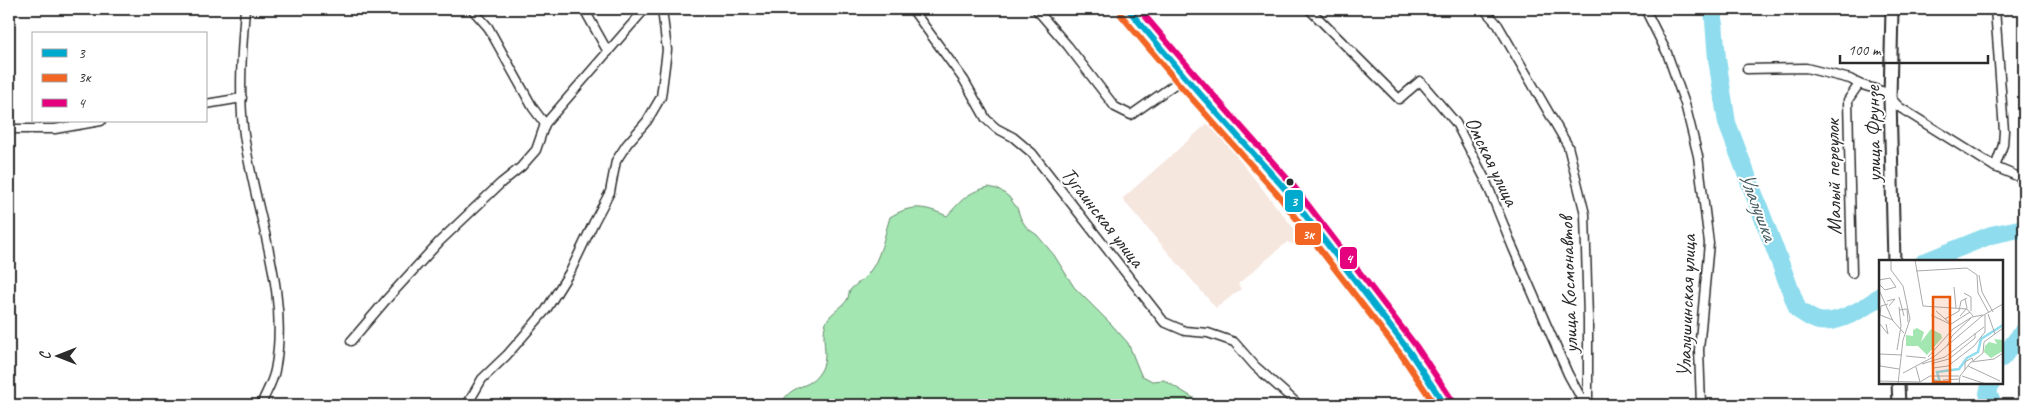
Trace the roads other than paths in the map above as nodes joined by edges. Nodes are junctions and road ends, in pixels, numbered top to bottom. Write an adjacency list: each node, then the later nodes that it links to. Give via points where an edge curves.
1 (245, 9): 18 (street)
2 (472, 9): 22 (street, via 488,27)
3 (584, 9): 14 (street)
4 (645, 9): 14 (street)
5 (662, 9): 31 (street, via 667,50 661,97 616,161 610,192 572,270 546,310 482,379)
6 (912, 9): 32 (street, Тугаинская улица, via 964,80 986,118 1032,154 1164,322 1185,331 1208,333 1234,342 1255,366)
7 (1036, 9): 16 (street, via 1115,107 1131,115)
8 (1128, 9): 16 (street)
9 (1309, 9): 34 (street, Омская улица, via 1399,99 1420,81 1456,123 1485,179 1568,374)
10 (1484, 9): 34 (street, улица Космонавтов, via 1503,33 1568,146 1585,214)
11 (1645, 9): 35 (street, Улалушинская улица, via 1682,95 1698,156 1709,242 1699,350)
12 (1892, 9): 19 (street, улица Фрунзе)
13 (1995, 9): 24 (street, via 2004,131)
14 (608, 52): 22 (street)
15 (1747, 69): 17 (street, via 1806,68)
16 (1185, 77): 33 (street, via 1285,189 1409,351)
17 (1859, 84): 19 (street, via 1884,92); 27 (street, Малый переулок, via 1848,100)
18 (242, 98): 20 (street); 30 (street, via 243,126 277,303 275,372)
19 (1890, 98): 24 (street, via 1899,107); 26 (street, улица Фрунзе)
20 (208, 104)
21 (95, 122): 23 (street, via 54,129)
22 (545, 124): 28 (street, via 536,150 521,167 440,241)
23 (9, 129)
24 (1995, 167): 25 (street)
25 (2024, 179)
26 (1894, 260)
27 (1852, 273)
28 (351, 340)
29 (1898, 384): 36 (street)
30 (261, 405)
31 (466, 405)
32 (1299, 405)
33 (1445, 405)
34 (1587, 405)
35 (1701, 405)
36 (1899, 405)

